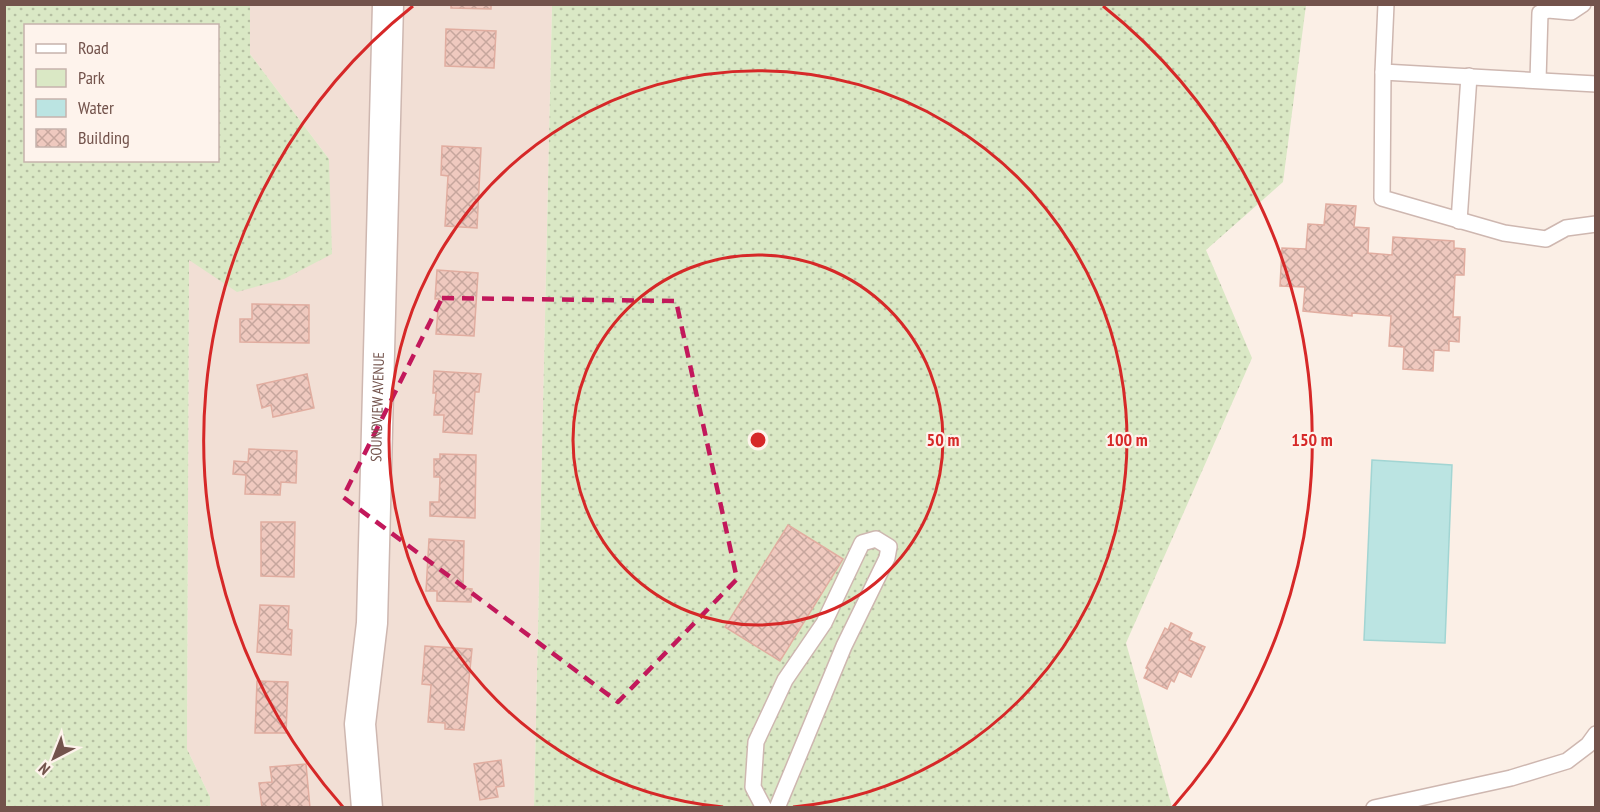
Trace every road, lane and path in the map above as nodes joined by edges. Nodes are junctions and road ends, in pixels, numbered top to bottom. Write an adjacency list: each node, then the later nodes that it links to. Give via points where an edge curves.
1 (388, 4): 11 (street, SOUNDVIEW AVENUE, via 372,623 360,724)
2 (1386, 4): 4 (lane)
3 (1583, 4): 6 (lane, via 1571,12 1540,13)
4 (1383, 72): 5 (lane); 8 (lane, via 1383,198)
5 (1469, 76): 6 (lane); 8 (lane)
6 (1544, 80): 7 (lane)
7 (1595, 84)
8 (1459, 221): 9 (lane, via 1504,234 1546,239 1566,228)
9 (1596, 224)
10 (1596, 734): 14 (lane, via 1588,746 1567,761 1511,778)
11 (367, 807)
12 (764, 807): 13 (lane, via 753,787 756,742 785,680 824,623 862,543 876,539 890,547 887,558 844,646)
13 (777, 807)
14 (1374, 807)

